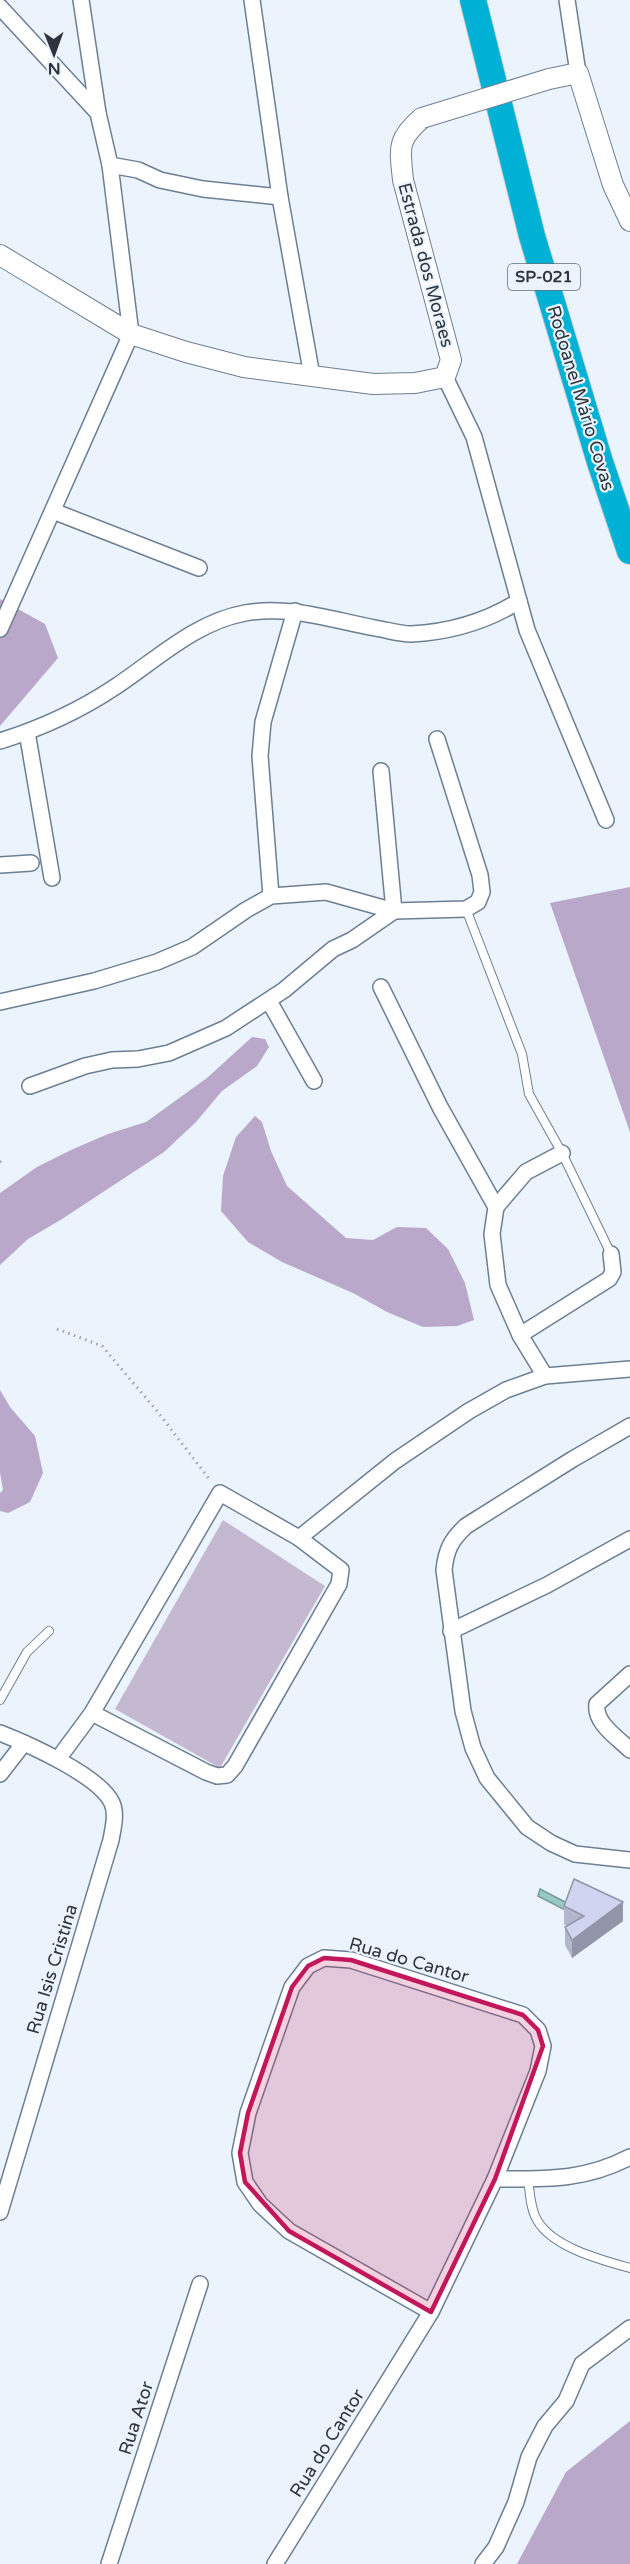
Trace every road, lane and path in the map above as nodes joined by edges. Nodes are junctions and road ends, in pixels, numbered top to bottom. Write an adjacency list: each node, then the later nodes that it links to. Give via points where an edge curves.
1 (81, 0): 7 (street)
2 (252, 0): 9 (street)
3 (473, 0): 16 (highway, Rodoanel Mário Covas / SP-021, via 532,236)
4 (567, 0): 6 (street)
5 (0, 7): 7 (street)
6 (578, 73): 10 (main road, via 613,185); 14 (main road, Estrada dos Moraes, bridge, via 422,118 406,132 401,151 402,180 451,360)
7 (98, 113): 8 (street)
8 (110, 165): 9 (street, via 203,189); 12 (street)
9 (280, 196): 13 (street)
10 (630, 221)
11 (1, 260): 12 (main road)
12 (131, 334): 13 (main road, via 244,367); 15 (street)
13 (312, 376): 14 (main road, via 373,384 415,383)
14 (445, 377): 18 (street, via 474,437)
15 (52, 511): 17 (street); 20 (street)
16 (630, 551)
17 (199, 568)
18 (519, 601): 19 (street, via 467,626 410,634); 25 (street)
19 (295, 611): 21 (street, via 266,610 218,620 58,721); 29 (street, via 271,688 261,745)
20 (0, 629)
21 (27, 732): 23 (street); 28 (street)
22 (437, 739): 30 (street, via 480,875 482,892 478,902)
23 (0, 741)
24 (381, 771): 31 (street)
25 (606, 820)
26 (31, 862): 27 (street)
27 (0, 865)
28 (52, 878)
29 (271, 896): 31 (street, via 326,892); 34 (street, via 192,947 158,962)
30 (466, 909): 31 (street); 37 (lane, via 522,1054 529,1094)
31 (394, 911): 33 (street, via 333,950)
32 (381, 987): 38 (street, via 440,1107)
33 (269, 1001): 35 (street); 36 (street, via 226,1028 169,1053 85,1066)
34 (0, 1002)
35 (314, 1081)
36 (30, 1086)
37 (562, 1153): 38 (street, via 526,1172); 39 (lane)
38 (496, 1207): 41 (street, via 492,1234 498,1285)
39 (612, 1254): 41 (street, via 613,1272 609,1279)
40 (57, 1329): 45 (path, via 102,1346)
41 (520, 1335): 43 (street)
42 (630, 1369): 43 (street)
43 (545, 1376): 46 (street, via 506,1390 469,1411 395,1461)
44 (630, 1426): 49 (street, via 466,1526 453,1538 446,1551 444,1570)
45 (220, 1493): 46 (street); 52 (street)
46 (300, 1538): 52 (street, via 341,1570 339,1584 227,1775 206,1772)
47 (630, 1539): 49 (street)
48 (49, 1631): 51 (lane, via 27,1652)
49 (451, 1631): 58 (street, via 473,1748 502,1799 527,1827 551,1843 575,1854)
50 (630, 1674): 55 (street, via 596,1709 600,1720)
51 (0, 1700)
52 (92, 1713): 56 (street)
53 (0, 1733): 54 (street)
54 (24, 1743): 56 (street); 57 (street)
55 (630, 1750)
56 (58, 1760): 62 (street, Rua Isis Cristina, via 96,1786 112,1802 115,1814 111,1840)
57 (0, 1774)
58 (630, 1860)
59 (630, 2157): 61 (street, via 589,2175)
60 (495, 2179): 61 (street); 65 (street, Rua do Cantor); 65 (street, Rua do Cantor, via 537,2071 543,2046 538,2030 523,2015 351,1960 324,1958 308,1966 292,1987 248,2113 240,2153 245,2182 260,2204 289,2230)
61 (528, 2179): 63 (lane, via 533,2209 548,2234 575,2250)
62 (0, 2212)
63 (630, 2268)
64 (200, 2284): 67 (street, Rua Ator)
65 (431, 2312): 68 (street, Rua do Cantor)
66 (630, 2328): 69 (street, via 582,2364 566,2401 544,2426 508,2520)
67 (109, 2564)
68 (275, 2564)
69 (483, 2564)

